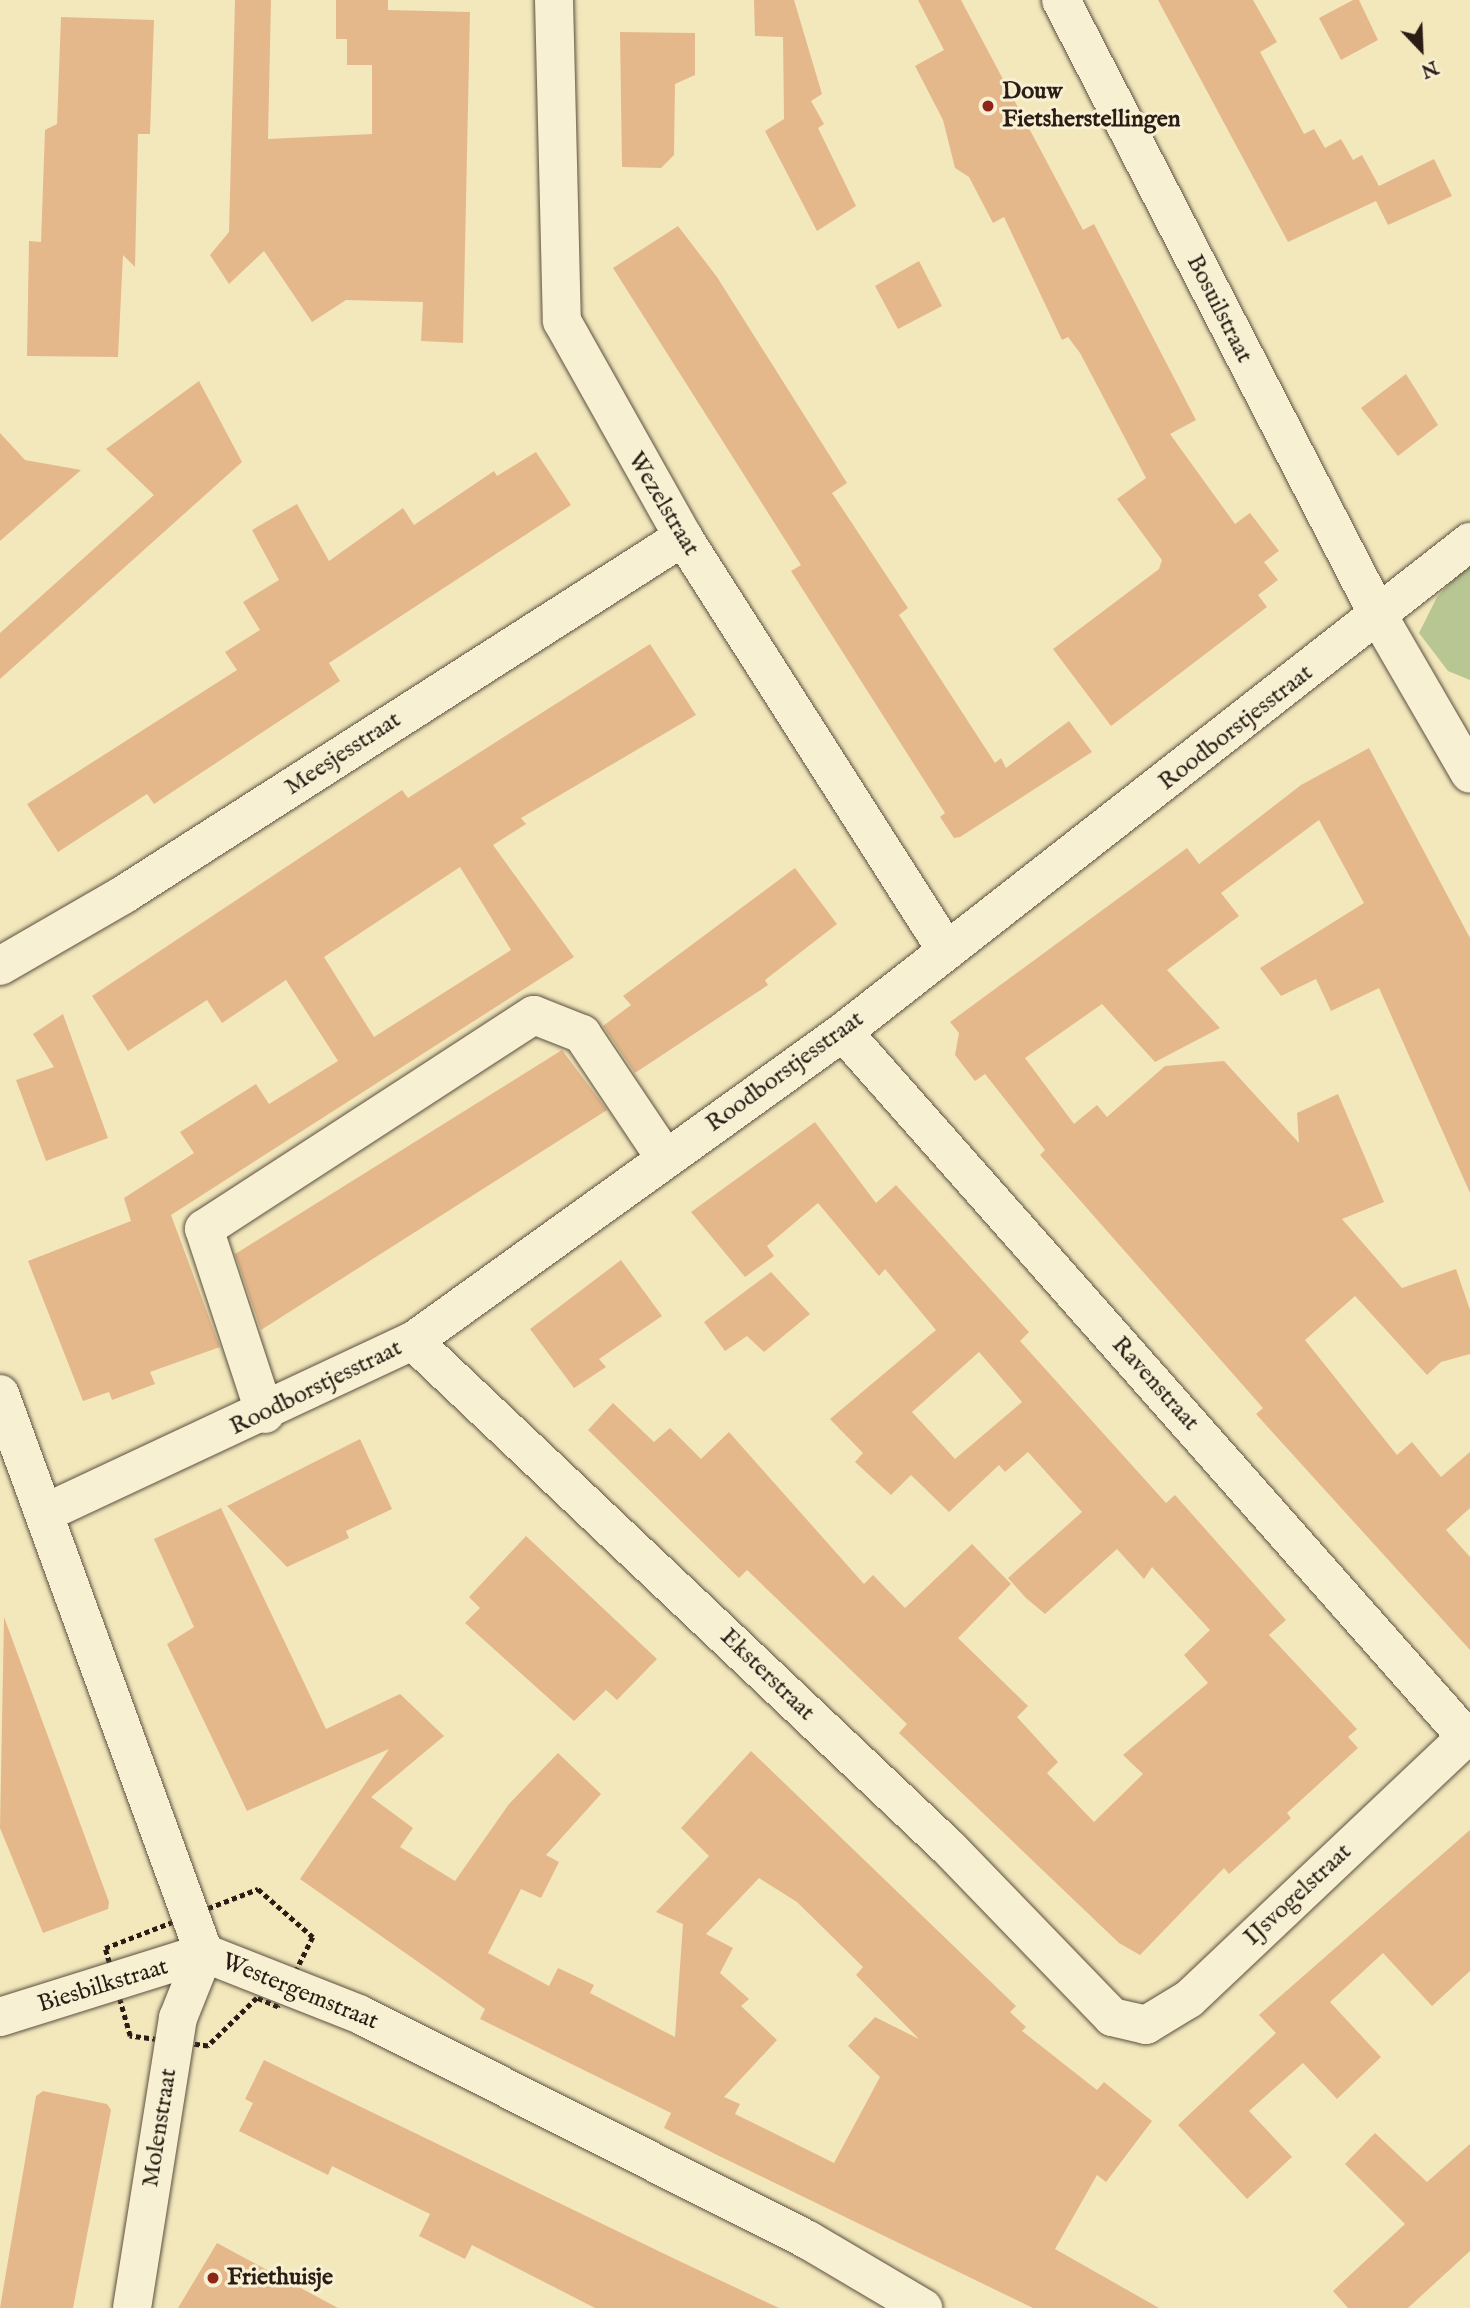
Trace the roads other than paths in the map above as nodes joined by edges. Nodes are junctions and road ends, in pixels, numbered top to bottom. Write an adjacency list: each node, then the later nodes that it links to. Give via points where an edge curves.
1 (554, 0): 3 (street, Wezelstraat, via 562,321)
2 (1060, 0): 5 (street, Bosuilstraat)
3 (683, 537): 8 (street, Wezelstraat); 9 (street, Meesjesstraat, via 123,895)
4 (1470, 542): 5 (street, Roodborstjesstraat)
5 (1378, 617): 6 (street, Bosuilstraat); 8 (street, Roodborstjesstraat)
6 (1459, 722): 7 (street, Bosuilstraat)
7 (1470, 774)
8 (947, 951): 10 (street, Roodborstjesstraat)
9 (0, 965)
10 (843, 1032): 11 (street, Roodborstjesstraat); 16 (street, Ravenstraat)
11 (665, 1158): 12 (street, Roodborstjesstraat); 14 (street, via 582,1034 534,1015 204,1229)
12 (413, 1341): 14 (street, Roodborstjesstraat); 19 (street, Eksterstraat, via 949,1848)
13 (0, 1394): 15 (street, Westergemstraat)
14 (265, 1414): 15 (street, Roodborstjesstraat)
15 (45, 1513): 17 (street, Westergemstraat)
16 (1468, 1735): 19 (street, IJsvogelstraat, via 1189,1999 1146,2025)
17 (204, 1953): 18 (street, Biesbilkstraat); 20 (street, Molenstraat, via 178,2018); 21 (street, Westergemstraat, via 359,2014 808,2240)
18 (0, 2017)
19 (1112, 2017)
20 (132, 2308)
21 (923, 2308)

